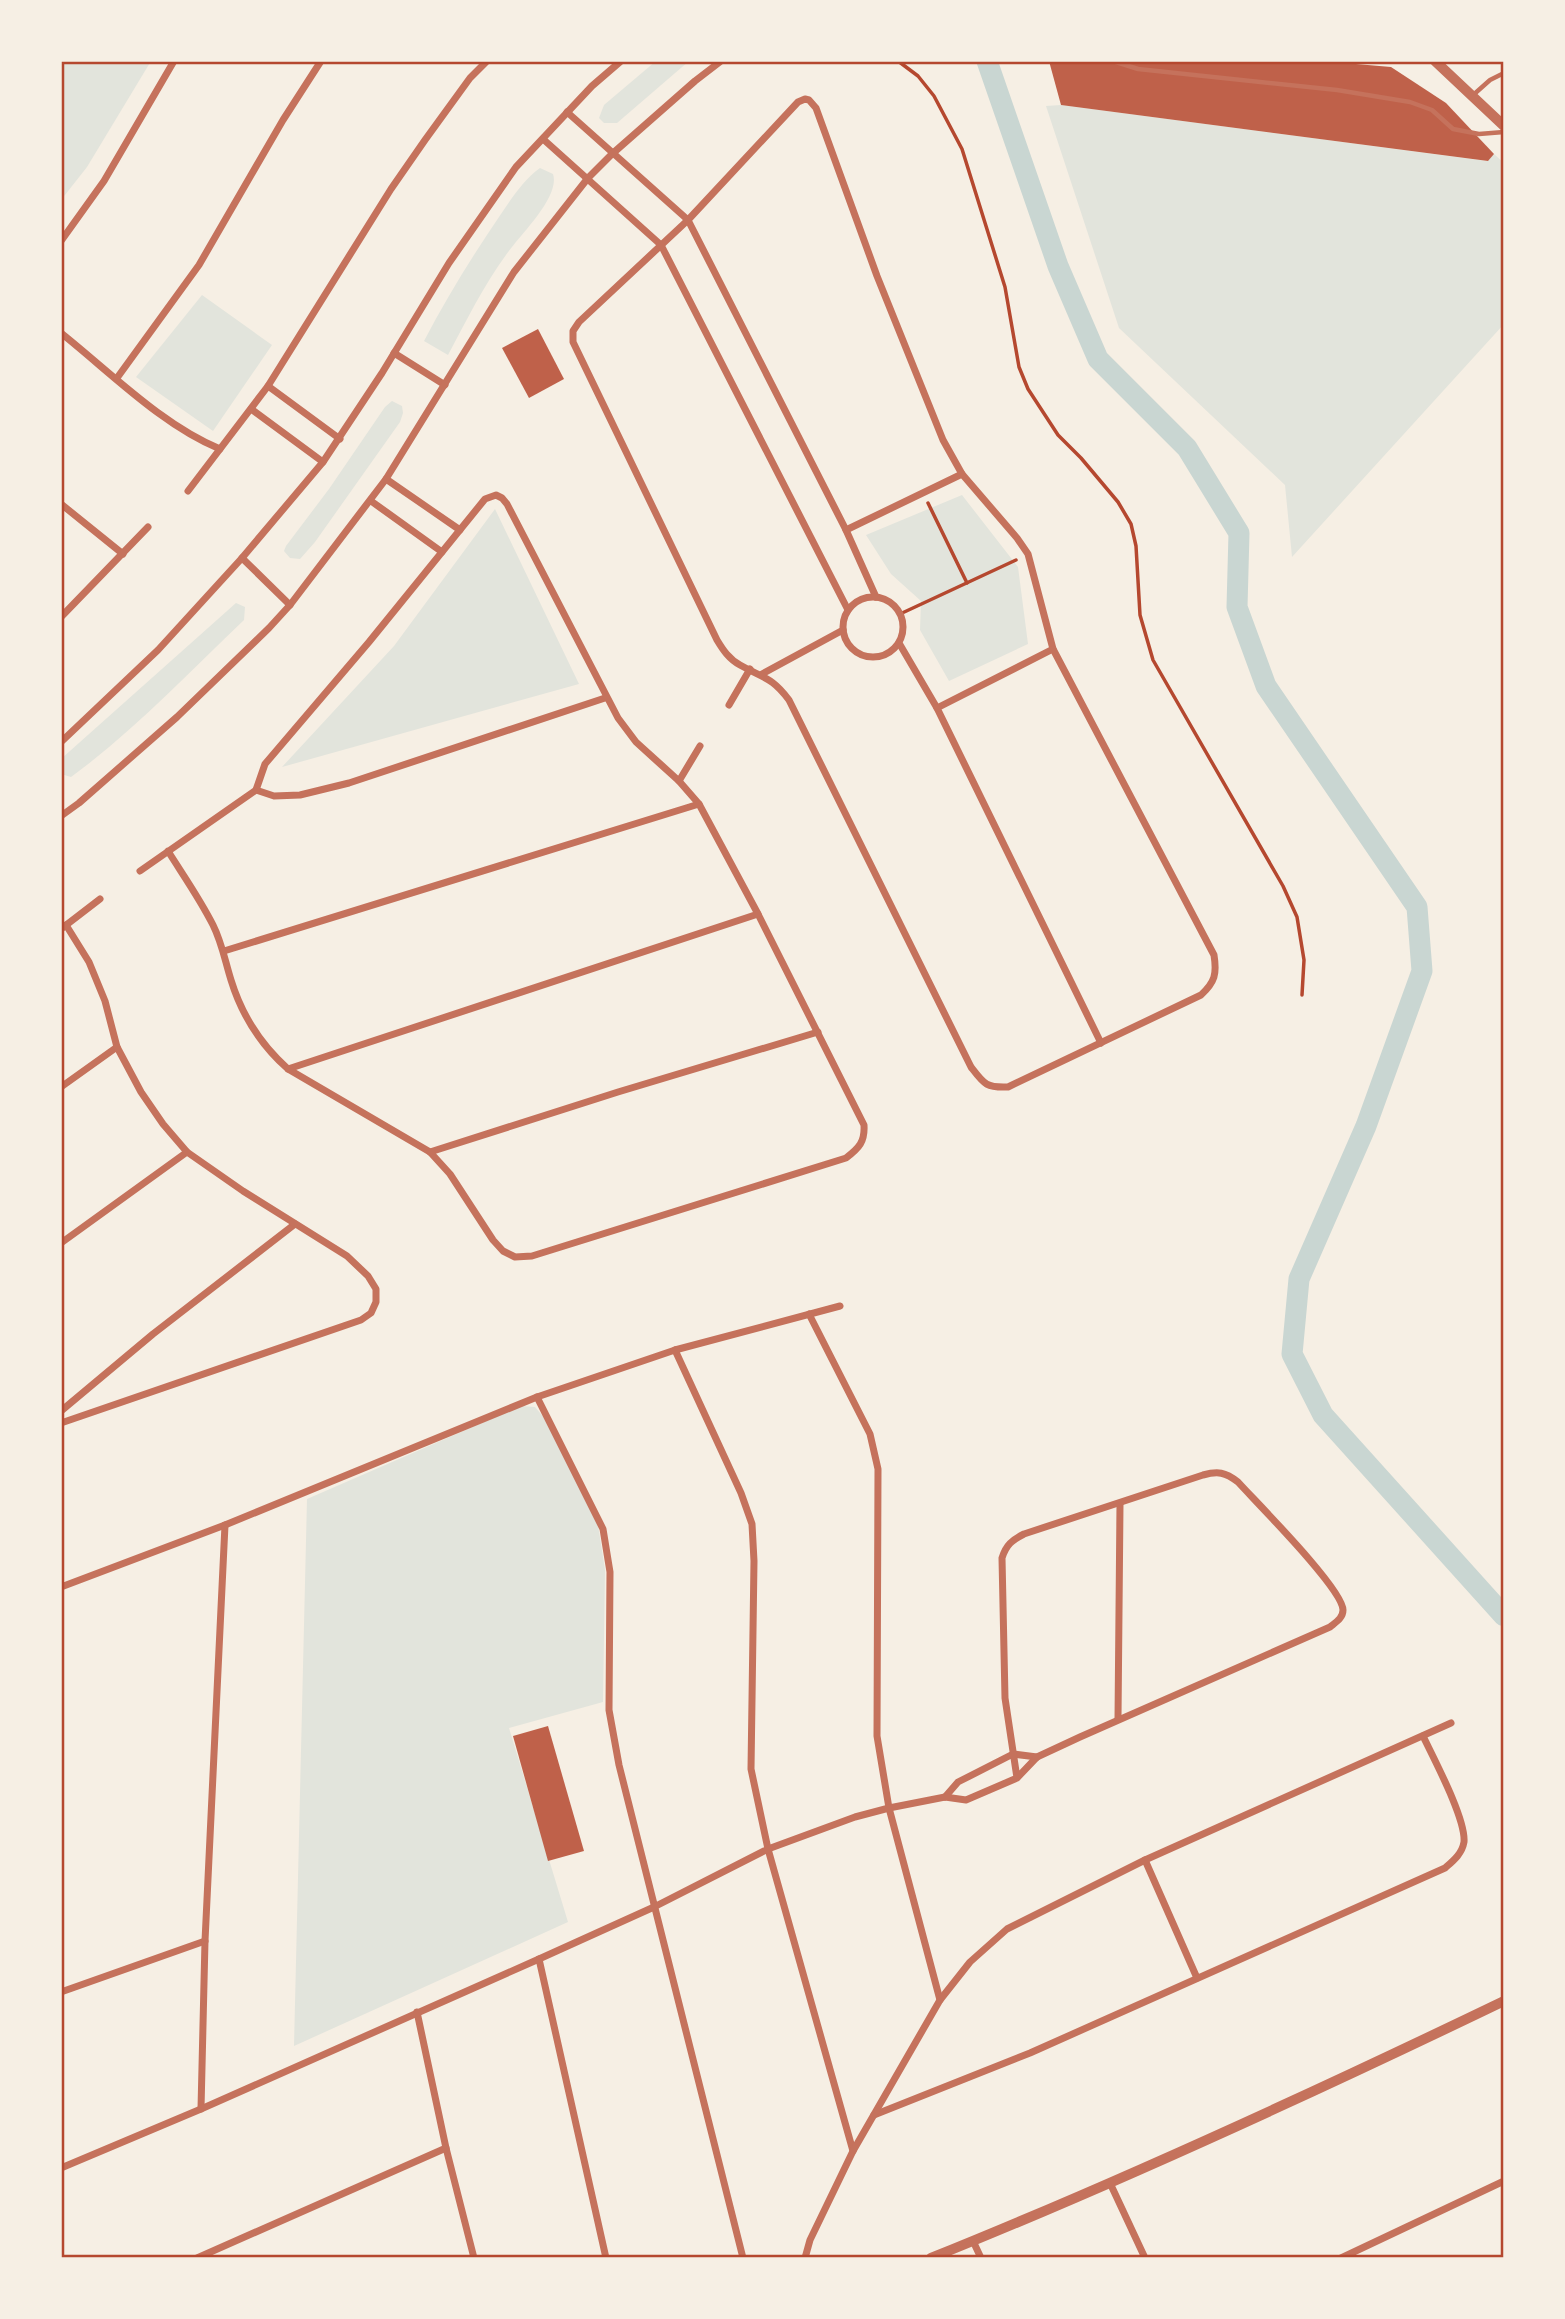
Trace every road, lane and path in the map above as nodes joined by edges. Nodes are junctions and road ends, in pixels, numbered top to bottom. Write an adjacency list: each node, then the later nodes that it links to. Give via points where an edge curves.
1 (174, 61): 18 (street, via 104,181)
2 (321, 61): 22 (street, via 199,265)
3 (487, 61): 24 (street, via 391,189)
4 (621, 61): 11 (street)
5 (721, 61): 15 (street)
6 (898, 61): 68 (path, via 934,96 962,149 1005,287 1019,368 1028,389 1058,435 1118,502 1131,524 1140,615 1153,660 1297,917 1304,960)
7 (1113, 61): 13 (lane, via 1138,69 1410,102 1432,110 1453,129)
8 (1435, 61): 10 (street)
9 (1504, 73): 10 (lane)
10 (1471, 96): 12 (street)
11 (567, 112): 14 (street); 15 (street)
12 (1504, 125)
13 (1504, 132)
14 (543, 139): 16 (street); 21 (street, via 516,167 449,262)
15 (612, 154): 16 (street); 17 (street)
16 (588, 178): 19 (street); 23 (street, via 514,272)
17 (688, 220): 19 (street); 29 (street, via 799,102 813,103 915,375); 37 (street)
18 (61, 241)
19 (661, 245): 45 (street); 51 (street, via 579,322 573,342 717,640 727,655)
20 (61, 333): 22 (street)
21 (394, 353): 23 (street); 26 (street)
22 (117, 378): 27 (street, via 195,438)
23 (445, 385): 30 (street)
24 (268, 386): 25 (street); 26 (street)
25 (251, 409): 27 (street); 28 (street)
26 (340, 439): 28 (street)
27 (220, 449): 31 (street)
28 (323, 462): 41 (street)
29 (962, 474): 32 (street); 40 (street)
30 (386, 480): 33 (street); 36 (street)
31 (188, 491)
32 (923, 492): 37 (street); 42 (path)
33 (371, 501): 38 (street); 44 (street)
34 (61, 504): 39 (street)
35 (148, 527): 39 (street)
36 (460, 530): 38 (street); 53 (street, via 485,499 502,498)
37 (846, 530): 43 (street)
38 (442, 552): 59 (street, via 265,764)
39 (123, 554): 47 (street)
40 (1028, 554): 42 (path); 50 (street)
41 (242, 558): 44 (street); 56 (street, via 158,650)
42 (967, 583): 46 (path)
43 (876, 597): 45 (street, via 856,602); 46 (street, via 895,605)
44 (290, 605): 61 (street, via 177,717)
45 (848, 610): 48 (street)
46 (901, 614): 49 (street, via 904,624)
47 (61, 617)
48 (843, 630): 49 (street, via 850,648 867,657 885,655); 52 (street)
49 (899, 643): 55 (street)
50 (1053, 649): 55 (street); 70 (street, via 1214,956 1217,973 1201,995)
51 (750, 669): 52 (street); 54 (street)
52 (762, 674): 70 (street, via 778,684 789,699 982,1082 992,1088 1008,1087)
53 (605, 698): 58 (street, via 636,742); 59 (street, via 349,783 300,795 274,796)
54 (729, 705)
55 (937, 708): 70 (street)
56 (61, 742)
57 (700, 746): 58 (street)
58 (679, 780): 60 (street)
59 (256, 790): 62 (street)
60 (699, 804): 65 (street); 67 (street)
61 (61, 816)
62 (168, 851): 63 (street); 67 (street)
63 (140, 871)
64 (100, 899): 66 (street)
65 (758, 914): 69 (street); 72 (street)
66 (64, 927): 71 (street, via 89,962)
67 (224, 951): 72 (street, via 248,1024)
68 (1302, 995)
69 (818, 1032): 75 (street); 75 (street, via 864,1125 858,1149 846,1158 545,1252 515,1257 503,1251)
70 (1101, 1043)
71 (117, 1046): 73 (street); 74 (street, via 141,1092)
72 (288, 1069): 75 (street)
73 (61, 1087)
74 (187, 1152): 76 (street); 77 (street)
75 (430, 1152)
76 (295, 1224): 82 (street); 83 (street, via 347,1256 368,1276 376,1289 371,1313)
77 (61, 1243)
78 (839, 1306): 79 (street)
79 (809, 1314): 80 (street); 94 (street, via 870,1434 878,1469 877,1736)
80 (675, 1350): 81 (street); 95 (street, via 752,1524 751,1769)
81 (537, 1397): 85 (street); 97 (street, via 603,1529 610,1572 609,1710)
82 (61, 1411)
83 (61, 1423)
84 (1120, 1504): 87 (street); 87 (street, via 1203,1475 1228,1474 1325,1578 1343,1609 1331,1627); 90 (street, via 1024,1534 1005,1548 1005,1698)
85 (225, 1525): 86 (street); 98 (street)
86 (61, 1587)
87 (1118, 1719): 91 (street)
88 (1451, 1723): 89 (street)
89 (1423, 1736): 96 (street); 100 (street, via 1461,1822 1464,1843 1458,1856 1445,1868)
90 (1013, 1754): 91 (street); 92 (street); 93 (street, via 958,1782)
91 (1037, 1757): 92 (street)
92 (1017, 1778): 93 (street, via 966,1800)
93 (945, 1797): 94 (street)
94 (889, 1808): 95 (street); 102 (street)
95 (768, 1849): 97 (street); 108 (street)
96 (1145, 1860): 100 (street); 102 (street, via 1007,1929 970,1962)
97 (654, 1907): 99 (street); 116 (street)
98 (205, 1941): 101 (street); 105 (street)
99 (539, 1959): 104 (street); 115 (street)
100 (1197, 1978): 106 (street, via 1030,2053)
101 (61, 1992)
102 (940, 2000): 106 (street)
103 (1504, 2001): 111 (street)
104 (417, 2012): 105 (street); 107 (street)
105 (201, 2109): 109 (street)
106 (874, 2115): 108 (street)
107 (446, 2148): 113 (street); 114 (street)
108 (853, 2151): 117 (street)
109 (61, 2168)
110 (1504, 2181): 121 (street)
111 (1110, 2183): 112 (street); 120 (street)
112 (973, 2241): 118 (street); 119 (street)
113 (197, 2258)
114 (474, 2258)
115 (606, 2258)
116 (743, 2258)
117 (805, 2258)
118 (931, 2258)
119 (981, 2258)
120 (1145, 2258)
121 (1341, 2258)

